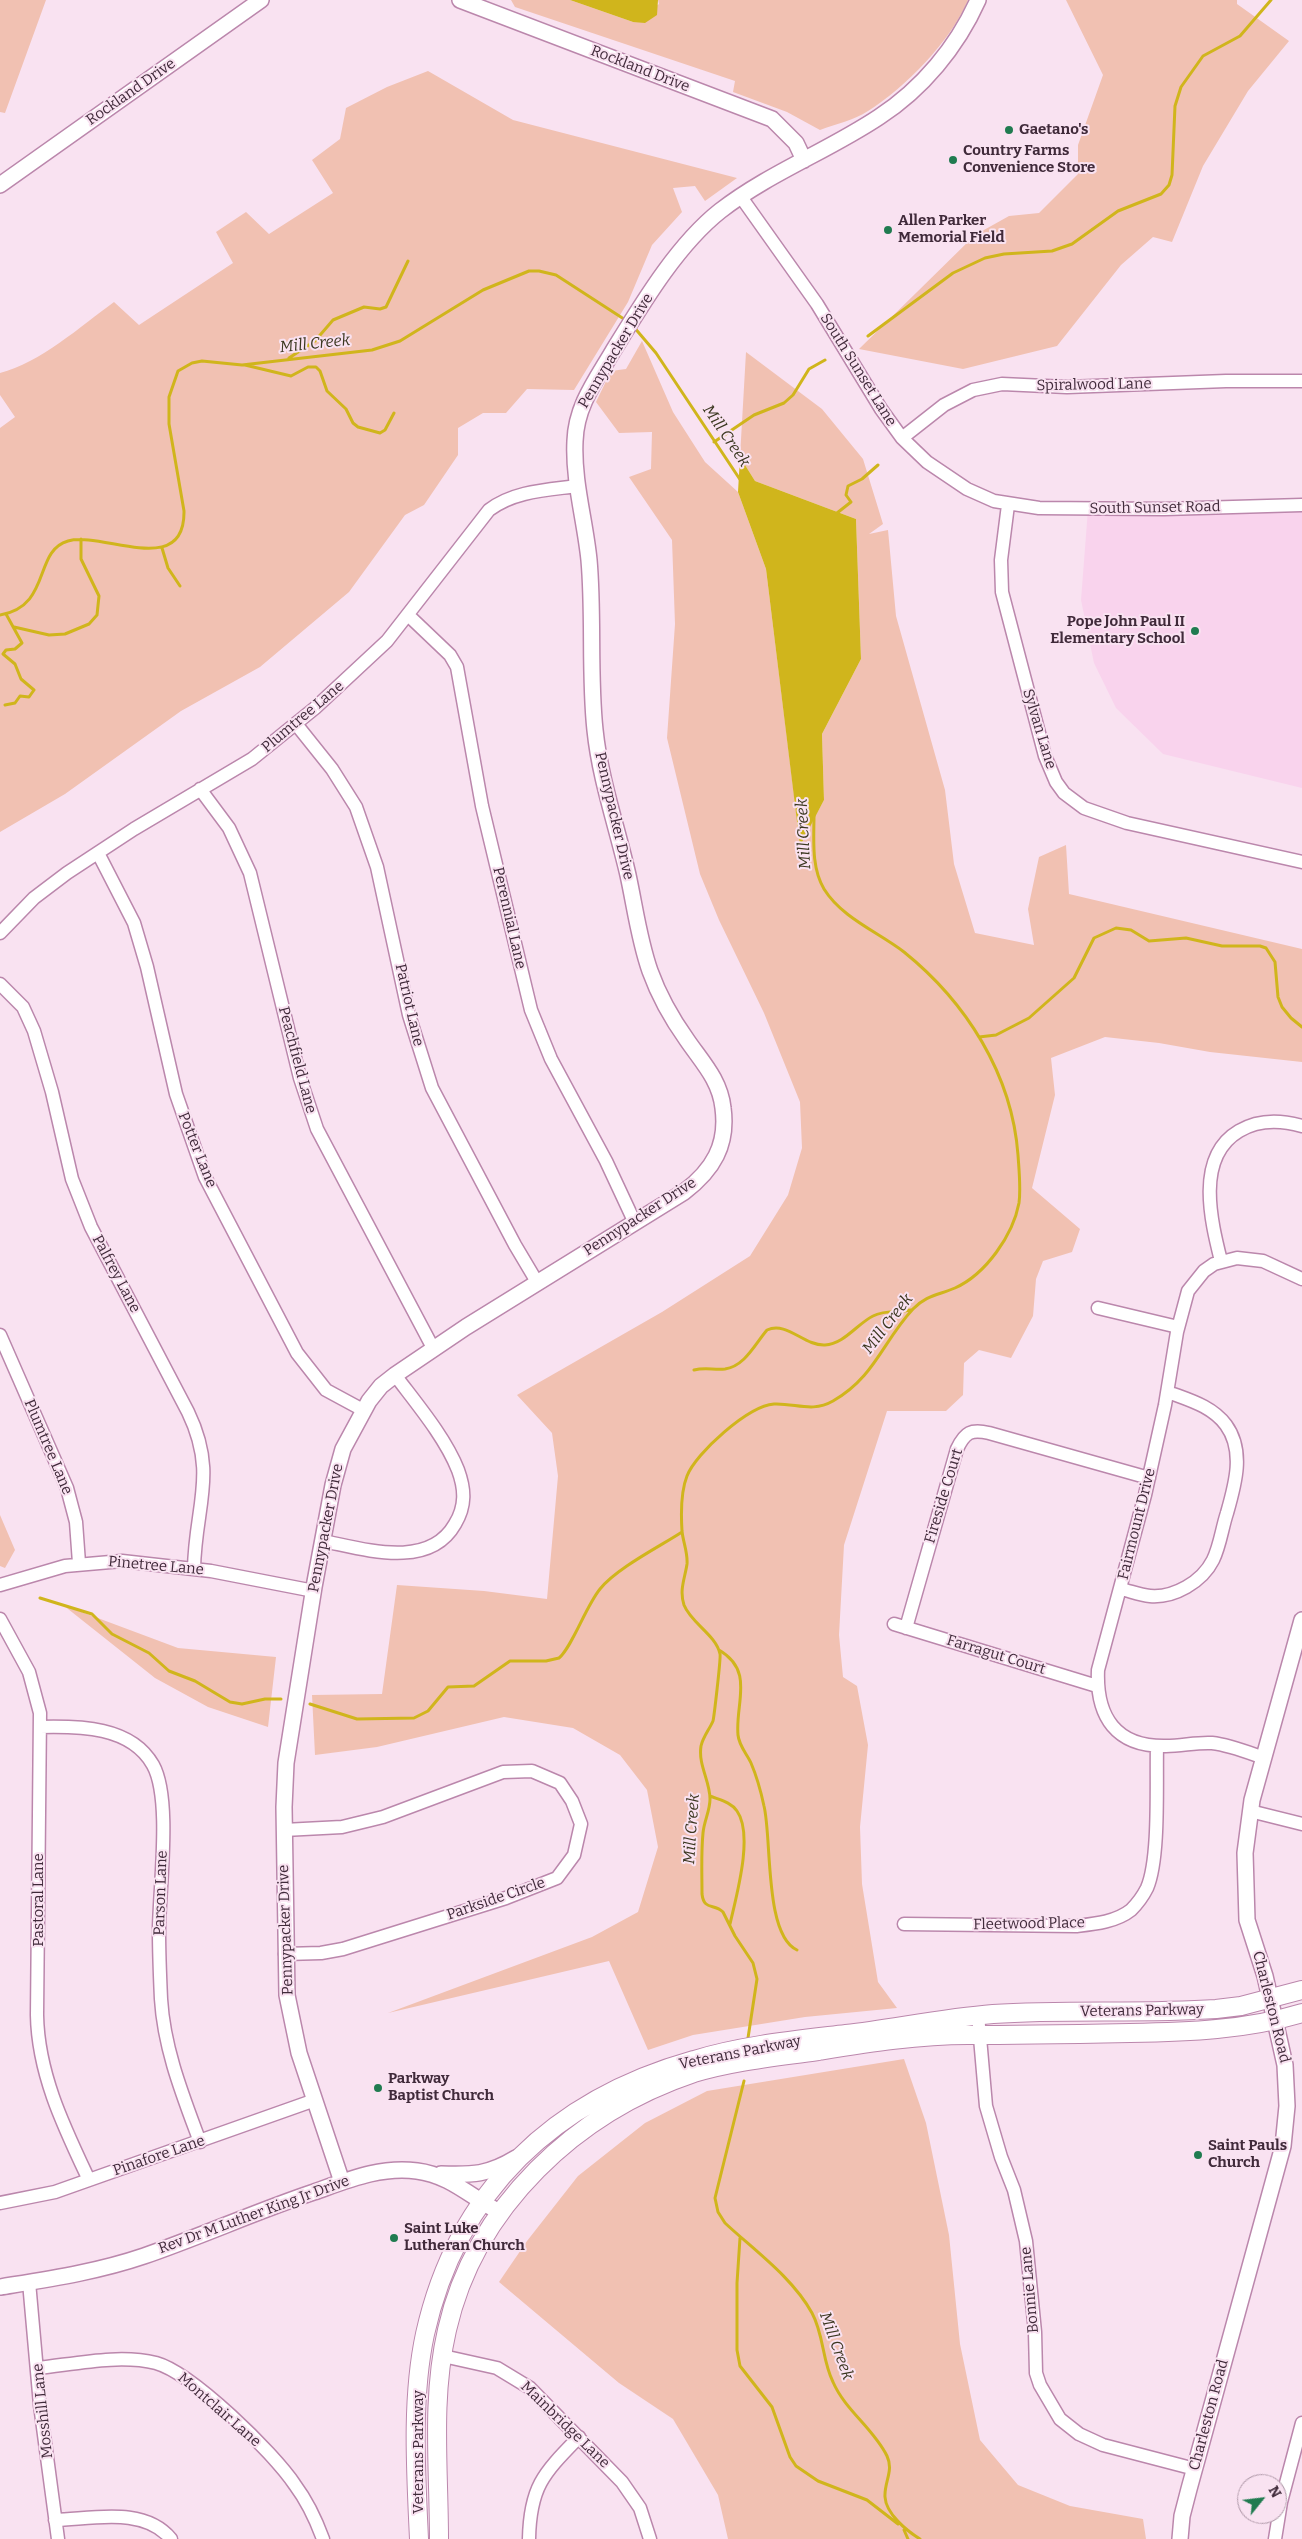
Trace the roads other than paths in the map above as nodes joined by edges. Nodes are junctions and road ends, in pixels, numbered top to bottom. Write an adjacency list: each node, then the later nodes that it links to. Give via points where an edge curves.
1 (261, 0): 5 (street, Rockland Drive)
2 (460, 0): 4 (street, Rockland Drive, via 772,119 796,143)
3 (978, 0): 4 (street, Pennypacker Drive, via 952,46 911,93 878,118)
4 (804, 160): 6 (street, Pennypacker Drive)
5 (0, 185)
6 (741, 197): 8 (street, South Sunset Lane, via 817,304); 9 (street, Pennypacker Drive, via 704,225 676,258 625,330 592,385 576,420 574,459)
7 (1302, 380): 8 (street, Spiralwood Lane, via 1059,387 1002,384 973,390 950,402)
8 (902, 438): 11 (street, South Sunset Lane, via 927,462 954,481 980,496)
9 (578, 486): 12 (street, Plumtree Lane, via 526,493 502,500 489,510); 20 (street, Pennypacker Drive, via 588,558 593,707 602,770 651,975 673,1018 718,1086 725,1121 718,1155 709,1170 684,1192)
10 (1302, 504): 11 (street, South Sunset Road, via 1070,510)
11 (1008, 505): 16 (street, Sylvan Lane, via 1001,560 1002,592 1042,749 1064,793 1084,808 1112,818)
12 (408, 615): 13 (street, Plumtree Lane, via 375,654); 20 (street, Perennial Lane, via 450,654 457,667 482,806 531,1010 551,1059)
13 (296, 724): 14 (street, Plumtree Lane, via 252,759); 23 (street, Patriot Lane, via 332,769 356,807 375,860 412,1030 432,1088)
14 (200, 789): 15 (street, Plumtree Lane); 27 (street, Peachfield Lane, via 229,828 250,873 300,1078 317,1129)
15 (98, 853): 17 (street, Plumtree Lane, via 34,898); 30 (street, Potter Lane, via 134,923 176,1094 205,1176 297,1353 326,1390)
16 (1302, 862)
17 (0, 933)
18 (0, 984): 34 (street, Palfrey Lane, via 23,1007 34,1031 72,1179 87,1219 200,1440 205,1470)
19 (1302, 1126): 21 (street, via 1272,1121 1246,1127 1225,1143 1217,1154 1210,1190)
20 (634, 1221): 23 (street, Pennypacker Drive)
21 (1221, 1261): 22 (street, Fairmount Drive, via 1250,1258); 25 (street, Fairmount Drive, via 1204,1271 1188,1291)
22 (1302, 1279)
23 (537, 1282): 27 (street, Pennypacker Drive)
24 (1098, 1308): 25 (street)
25 (1178, 1327): 29 (street, Fairmount Drive)
26 (0, 1335): 33 (street, Plumtree Lane, via 67,1488 76,1522)
27 (433, 1348): 28 (street, Pennypacker Drive)
28 (395, 1375): 30 (street, Pennypacker Drive, via 381,1386); 32 (street, via 443,1442 457,1468 464,1494 458,1520 442,1540 418,1552 392,1553)
29 (1168, 1392): 31 (street, Fairmount Drive); 36 (street, via 1207,1408 1226,1425 1236,1448 1233,1489 1213,1560 1195,1581 1161,1596 1142,1595)
30 (363, 1410): 32 (street, Pennypacker Drive, via 350,1432 337,1466)
31 (1149, 1478): 36 (street, Fairmount Drive); 40 (street, Fireside Court, via 989,1433 969,1431 957,1449)
32 (322, 1541): 37 (street, Pennypacker Drive)
33 (79, 1563): 34 (street, Pinetree Lane, via 122,1561); 35 (street, Pinetree Lane)
34 (194, 1569): 37 (street, Pinetree Lane)
35 (0, 1585)
36 (1121, 1588): 41 (street, Fairmount Drive, via 1098,1670)
37 (314, 1591): 47 (street, Pennypacker Drive, via 286,1763)
38 (0, 1620): 42 (street, Pastoral Lane, via 29,1672 38,1699)
39 (1302, 1620): 44 (street, Charleston Road)
40 (900, 1626): 41 (street, Farragut Court)
41 (1097, 1686): 43 (street, Fairmount Drive, via 1102,1711 1109,1722 1130,1738)
42 (40, 1727): 57 (street, Parson Lane, via 90,1728 115,1734 146,1755 159,1778 163,1806 159,1930 163,2017 168,2051); 60 (street, Pastoral Lane, via 38,2040 47,2082)
43 (1157, 1746): 44 (street, Fairmount Drive, via 1223,1744); 48 (street, Fleetwood Place, via 1151,1874 1140,1901 1130,1911 1104,1922 1076,1926)
44 (1264, 1758): 45 (street, Charleston Road)
45 (1250, 1811): 46 (street); 51 (street, Charleston Road, via 1245,1853 1247,1920)
46 (1302, 1824)
47 (284, 1830): 49 (street, Pennypacker Drive); 49 (street, Parkside Circle, via 350,1825 383,1817 503,1772 532,1771 560,1784 572,1801 581,1824 574,1855 556,1878 506,1898 343,1949)
48 (904, 1924)
49 (285, 1954): 56 (street, Pennypacker Drive, via 290,2014)
50 (1302, 1990): 51 (main road, Veterans Parkway)
51 (1270, 1998): 53 (main road, Veterans Parkway, via 1241,2006 1186,2012); 54 (street, Charleston Road)
52 (1302, 2014): 54 (main road, Veterans Parkway)
53 (978, 2015): 55 (street, Bonnie Lane); 58 (main road, Veterans Parkway, via 780,2043 688,2061 628,2083 589,2103 562,2120)
54 (1276, 2020): 55 (main road, Veterans Parkway, via 1258,2026 1152,2033); 71 (street, Charleston Road, via 1286,2065 1283,2146)
55 (979, 2035): 64 (main road, Veterans Parkway, via 878,2041 695,2073 597,2118 540,2165); 71 (street, Bonnie Lane, via 990,2123 1014,2190 1026,2240 1036,2373 1045,2397 1060,2418 1091,2440)
56 (315, 2100): 57 (street, Pinafore Lane); 61 (street, Pennypacker Drive)
57 (200, 2142): 60 (street, Pinafore Lane)
58 (524, 2153): 59 (street, via 498,2169 482,2174); 63 (main road, Veterans Parkway)
59 (432, 2174): 61 (street, Rev Dr M Luther King Jr Drive, via 383,2171); 63 (street, Rev Dr M Luther King Jr Drive, via 458,2185)
60 (89, 2180): 62 (street, Pinafore Lane, via 36,2197)
61 (342, 2182): 65 (street, Rev Dr M Luther King Jr Drive, via 141,2257 81,2273)
62 (0, 2203)
63 (482, 2203): 64 (street, Rev Dr M Luther King Jr Drive); 76 (main road, Veterans Parkway, via 445,2269 424,2337 416,2409)
64 (501, 2213): 67 (main road, Veterans Parkway, via 464,2278 446,2332)
65 (29, 2282): 66 (street, Rev Dr M Luther King Jr Drive); 68 (street, Mosshill Lane)
66 (0, 2287)
67 (443, 2356): 70 (street, Mainbridge Lane, via 497,2368 513,2376 530,2388); 77 (main road, Veterans Parkway, via 437,2409)
68 (38, 2368): 72 (street, Mosshill Lane); 75 (street, Montclair Lane, via 116,2360 154,2363 180,2374 225,2411 273,2458 304,2498)
69 (1302, 2423): 81 (street, via 1281,2502)
70 (579, 2437): 78 (street, via 541,2479 530,2511); 79 (street, Mainbridge Lane, via 632,2494)
71 (1195, 2469): 80 (street, Charleston Road, via 1182,2516)
72 (56, 2520): 73 (street, Mosshill Lane); 74 (street, via 133,2517 158,2528)
73 (58, 2539)
74 (171, 2539)
75 (323, 2539)
76 (419, 2539)
77 (439, 2539)
78 (529, 2539)
79 (650, 2539)
80 (1180, 2539)
81 (1275, 2539)

